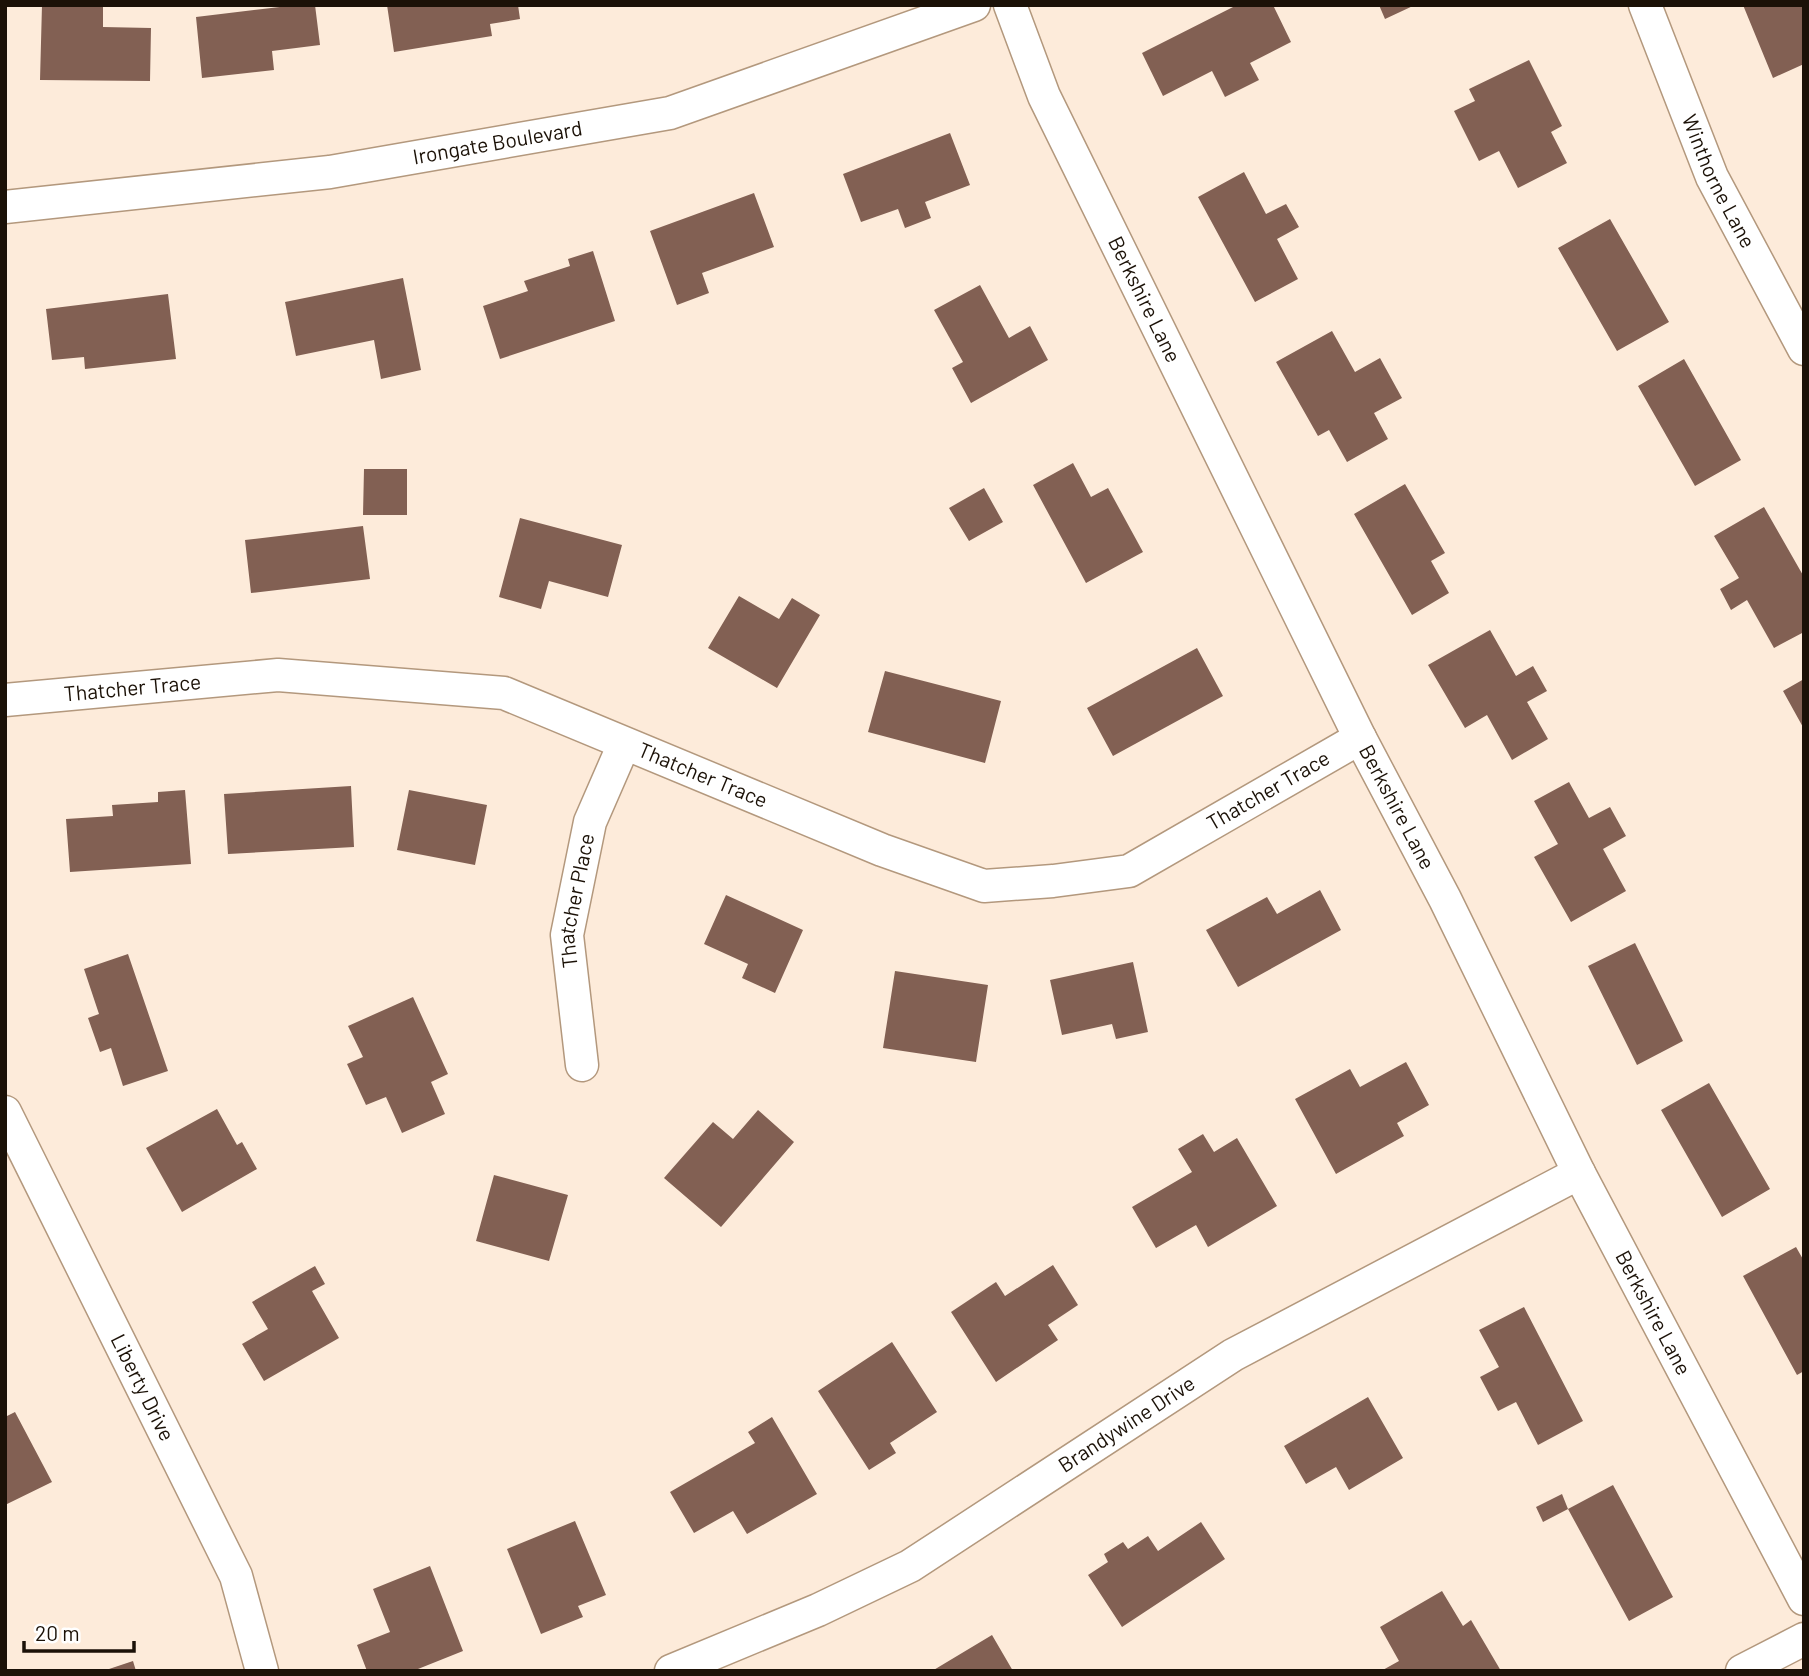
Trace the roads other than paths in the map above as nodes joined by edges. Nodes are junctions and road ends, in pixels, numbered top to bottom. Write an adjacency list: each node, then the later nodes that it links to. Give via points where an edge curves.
1 (974, 5): 4 (street, Irongate Boulevard, via 670,113 330,172)
2 (1010, 5): 7 (street, Berkshire Lane, via 1044,96)
3 (1645, 5): 5 (street, Winthorne Lane, via 1712,177)
4 (5, 207)
5 (1804, 349)
6 (5, 700): 8 (street, Thatcher Trace, via 278,675 504,693)
7 (1360, 738): 8 (street, Thatcher Trace, via 1129,871 984,886 882,850); 11 (street, Berkshire Lane, via 1445,899)
8 (624, 744): 9 (street, Thatcher Place, via 590,822 567,935)
9 (582, 1065)
10 (5, 1112): 14 (street, Liberty Drive, via 236,1576)
11 (1578, 1172): 12 (street, Berkshire Lane); 15 (street, Brandywine Drive, via 1233,1355 910,1566)
12 (1804, 1599)
13 (1804, 1639): 16 (street)
14 (262, 1671)
15 (671, 1671)
16 (1742, 1671)

